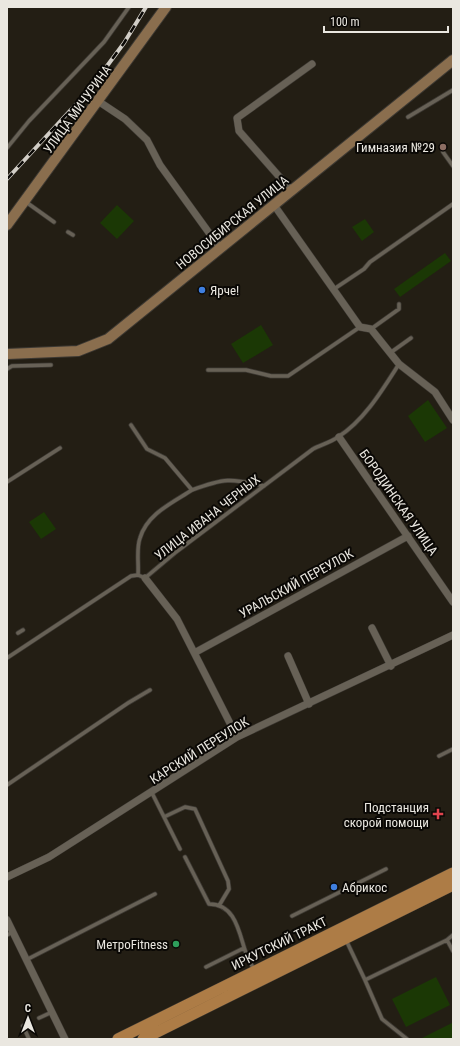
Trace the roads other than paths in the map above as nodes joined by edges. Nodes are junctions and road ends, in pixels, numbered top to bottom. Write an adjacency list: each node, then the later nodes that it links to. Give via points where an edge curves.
1 (129, 7): 8 (lane, via 104,42)
2 (166, 7): 6 (street, УЛИЦА МИЧУРИНА)
3 (453, 60): 11 (street, НОВОСИБИРСКАЯ УЛИЦА)
4 (312, 64): 11 (street, via 237,118 239,131)
5 (453, 90): 7 (lane)
6 (98, 101): 12 (street, УЛИЦА МИЧУРИНА); 19 (street, via 147,140 160,165)
7 (408, 117)
8 (7, 148)
9 (444, 152): 10 (lane)
10 (453, 166)
11 (291, 190): 14 (street, НОВОСИБИРСКАЯ УЛИЦА)
12 (25, 201): 15 (lane); 16 (street, УЛИЦА МИЧУРИНА)
13 (453, 204): 20 (lane)
14 (274, 205): 19 (street, НОВОСИБИРСКАЯ УЛИЦА); 20 (street)
15 (54, 222)
16 (7, 225)
17 (68, 232): 18 (lane)
18 (73, 236)
19 (220, 248): 26 (street, НОВОСИБИРСКАЯ УЛИЦА, via 117,332 97,344 78,350)
20 (334, 289): 22 (street)
21 (399, 304): 23 (lane, via 399,309)
22 (360, 327): 23 (street); 30 (lane, via 288,376 271,376 246,370)
23 (371, 329): 25 (street)
24 (412, 338): 25 (lane)
25 (390, 353): 27 (street)
26 (7, 354)
27 (399, 364): 31 (street, via 435,392); 33 (lane, УЛИЦА ИВАНА ЧЕРНЫХ, via 364,414)
28 (51, 365): 29 (lane, via 12,366)
29 (7, 369)
30 (208, 370)
31 (453, 420)
32 (131, 425): 37 (lane, via 147,448 165,458)
33 (339, 437): 36 (lane, УЛИЦА ИВАНА ЧЕРНЫХ, via 313,449); 38 (street, БОРОДИНСКАЯ УЛИЦА)
34 (60, 448): 35 (lane)
35 (7, 482)
36 (264, 486): 37 (lane, via 235,479 216,481); 39 (lane, УЛИЦА ИВАНА ЧЕРНЫХ)
37 (192, 490): 39 (lane, via 152,516 144,527 139,539)
38 (408, 536): 40 (street, БОРОДИНСКАЯ УЛИЦА); 47 (street, УРАЛЬСКИЙ ПЕРЕУЛОК)
39 (142, 577): 42 (lane, УЛИЦА ИВАНА ЧЕРНЫХ, via 131,576); 47 (street, via 177,619)
40 (453, 602)
41 (53, 622): 42 (lane)
42 (55, 626): 49 (lane, УЛИЦА ИВАНА ЧЕРНЫХ)
43 (372, 628): 50 (street)
44 (23, 630): 45 (lane)
45 (18, 633)
46 (453, 634): 50 (street, КАРСКИЙ ПЕРЕУЛОК)
47 (196, 652): 53 (street)
48 (288, 656): 52 (street)
49 (7, 658)
50 (391, 666): 52 (street, КАРСКИЙ ПЕРЕУЛОК)
51 (150, 690): 56 (lane)
52 (309, 704): 53 (street, КАРСКИЙ ПЕРЕУЛОК)
53 (237, 738): 57 (street, КАРСКИЙ ПЕРЕУЛОК, via 173,777)
54 (453, 749): 55 (lane)
55 (439, 756)
56 (7, 785)
57 (152, 793): 58 (lane); 63 (street, КАРСКИЙ ПЕРЕУЛОК, via 49,857)
58 (164, 816): 59 (lane); 66 (lane, via 185,807 195,809 228,881 229,889)
59 (180, 849)
60 (185, 857): 66 (lane, via 209,904)
61 (386, 869): 67 (lane)
62 (453, 873): 77 (main road, ИРКУТСКИЙ ТРАКТ)
63 (7, 877)
64 (453, 884): 71 (main road, ИРКУТСКИЙ ТРАКТ)
65 (155, 894): 75 (lane)
66 (220, 904): 73 (lane, via 230,912)
67 (292, 916)
68 (7, 920): 69 (street)
69 (10, 934): 75 (street)
70 (453, 935): 72 (lane)
71 (346, 938): 78 (lane); 86 (main road, ИРКУТСКИЙ ТРАКТ)
72 (447, 940): 74 (lane); 78 (lane)
73 (244, 948): 76 (lane); 77 (lane)
74 (453, 951)
75 (26, 960): 79 (street)
76 (206, 967)
77 (255, 971): 85 (main road, ИРКУТСКИЙ ТРАКТ)
78 (365, 980): 82 (lane, via 382,1019)
79 (52, 1012): 80 (lane); 84 (street)
80 (39, 1018)
81 (28, 1023): 83 (lane, via 23,1026)
82 (406, 1038): 87 (lane)
83 (29, 1039)
84 (65, 1039)
85 (118, 1039)
86 (143, 1039)
87 (399, 1039)

